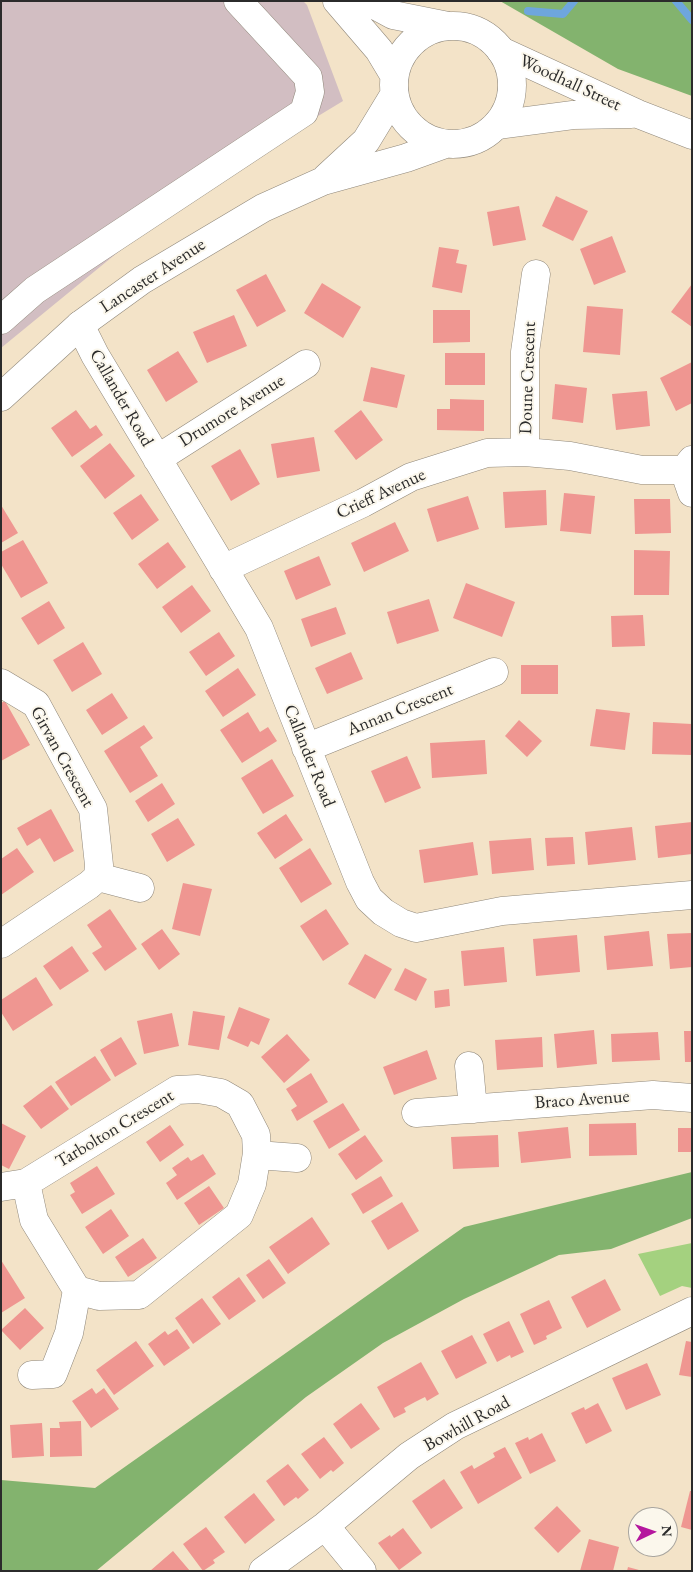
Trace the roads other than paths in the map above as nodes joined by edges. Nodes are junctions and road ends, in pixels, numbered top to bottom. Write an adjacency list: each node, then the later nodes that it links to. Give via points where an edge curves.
1 (238, 1): 13 (street, via 308,77 310,92 304,112 35,290)
2 (337, 1): 6 (street, via 379,50)
3 (367, 1): 4 (street, via 393,15)
4 (448, 26): 5 (street, via 467,27 486,36); 6 (street, via 428,31 413,41 400,57)
5 (502, 51): 7 (street, Woodhall Street); 8 (street, via 510,69 512,89 507,109)
6 (394, 85): 10 (street, via 400,113 411,128); 11 (street, Lancaster Avenue, via 366,141)
7 (638, 114): 8 (street, Woodhall Street, via 573,115); 9 (street, Woodhall Street)
8 (497, 125): 10 (street, via 482,137 464,144)
9 (692, 135)
10 (445, 144): 11 (street, Lancaster Avenue)
11 (323, 181): 14 (street, Lancaster Avenue, via 263,208 142,280)
12 (536, 274): 17 (street, Doune Crescent, via 525,352)
13 (1, 320)
14 (80, 324): 16 (street, Lancaster Avenue); 18 (street, Callander Road)
15 (306, 364): 18 (street, Drumore Avenue)
16 (1, 397)
17 (525, 452): 19 (street, Crieff Avenue); 20 (street, Crieff Avenue, via 487,453 411,477)
18 (157, 459): 20 (street, Callander Road)
19 (689, 474)
20 (223, 570): 23 (street, Callander Road, via 258,628)
21 (494, 672): 23 (street, Annan Crescent)
22 (1, 683): 24 (street, Girvan Crescent, via 36,704 93,809 100,864)
23 (306, 748): 26 (street, Callander Road, via 360,882 369,898 383,912 401,923 416,928 502,911)
24 (98, 876): 25 (street); 27 (street)
25 (140, 888)
26 (692, 895)
27 (1, 944)
28 (469, 1066): 30 (street)
29 (692, 1098): 30 (street, Braco Avenue, via 653,1095)
30 (473, 1109): 31 (street, Braco Avenue)
31 (416, 1113)
32 (256, 1155): 33 (street); 34 (street, Tarbolton Crescent, via 256,1135 240,1104 221,1093 177,1090); 35 (street, Tarbolton Crescent, via 252,1184 239,1215 139,1294 99,1296)
33 (297, 1158)
34 (14, 1185): 35 (street, Tarbolton Crescent)
35 (77, 1290): 37 (street, via 69,1333 53,1374)
36 (692, 1311): 38 (street, Bowhill Road, via 455,1426 409,1456)
37 (32, 1375)
38 (325, 1526): 39 (street, Bowhill Road); 40 (street)
39 (263, 1571)
40 (362, 1571)

